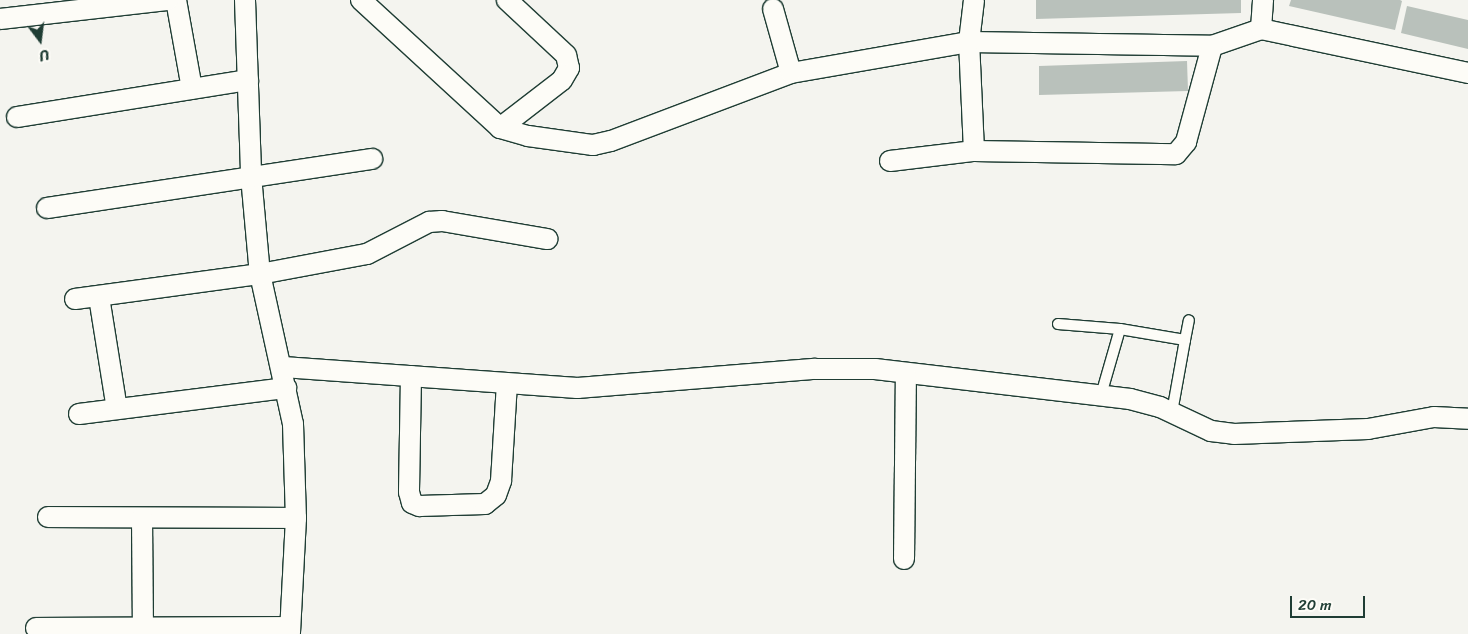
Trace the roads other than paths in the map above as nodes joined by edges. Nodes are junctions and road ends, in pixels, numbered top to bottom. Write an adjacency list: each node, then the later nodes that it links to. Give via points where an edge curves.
1 (168, 0): 9 (street)
2 (176, 0): 16 (street)
3 (245, 0): 15 (street)
4 (361, 0): 18 (street)
5 (507, 0): 18 (street, via 566,55 569,68 562,80)
6 (974, 0): 11 (street)
7 (1263, 0): 10 (street)
8 (773, 9): 13 (street)
9 (0, 19)
10 (1261, 29): 12 (street); 14 (street)
11 (969, 42): 12 (street); 13 (street); 19 (street)
12 (1212, 46): 19 (street, via 1186,142 1176,154)
13 (791, 73): 18 (street, via 604,143 565,141)
14 (1468, 73)
15 (248, 80): 16 (street); 22 (street)
16 (192, 88): 17 (street)
17 (17, 117)
18 (500, 128)
19 (974, 151): 21 (street)
20 (372, 159): 22 (street)
21 (890, 162)
22 (251, 176): 23 (street); 25 (street)
23 (47, 208)
24 (547, 239): 25 (street, via 436,222 367,254)
25 (260, 274): 26 (street); 32 (street)
26 (99, 297): 27 (street); 38 (street)
27 (75, 299)
28 (1189, 320): 31 (lane)
29 (1058, 324): 30 (lane)
30 (1120, 329): 31 (lane); 37 (lane)
31 (1185, 340): 39 (lane)
32 (283, 367): 34 (street); 36 (street)
33 (906, 373): 35 (street, via 845,368 577,388); 37 (street); 45 (street)
34 (411, 376): 35 (street); 35 (street, via 410,492 412,503 419,506 486,504 496,495 501,481)
35 (507, 383)
36 (286, 388): 38 (street); 44 (street, via 293,424)
37 (1101, 395): 39 (street, via 1130,399)
38 (117, 409): 40 (street)
39 (1172, 412): 41 (street, via 1211,431 1234,434 1368,429 1434,417)
40 (78, 414)
41 (1468, 419)
42 (48, 517): 43 (street)
43 (142, 518): 44 (street); 47 (street)
44 (296, 518): 48 (street)
45 (904, 559)
46 (36, 628): 47 (street)
47 (143, 630): 48 (street)
48 (290, 630)

